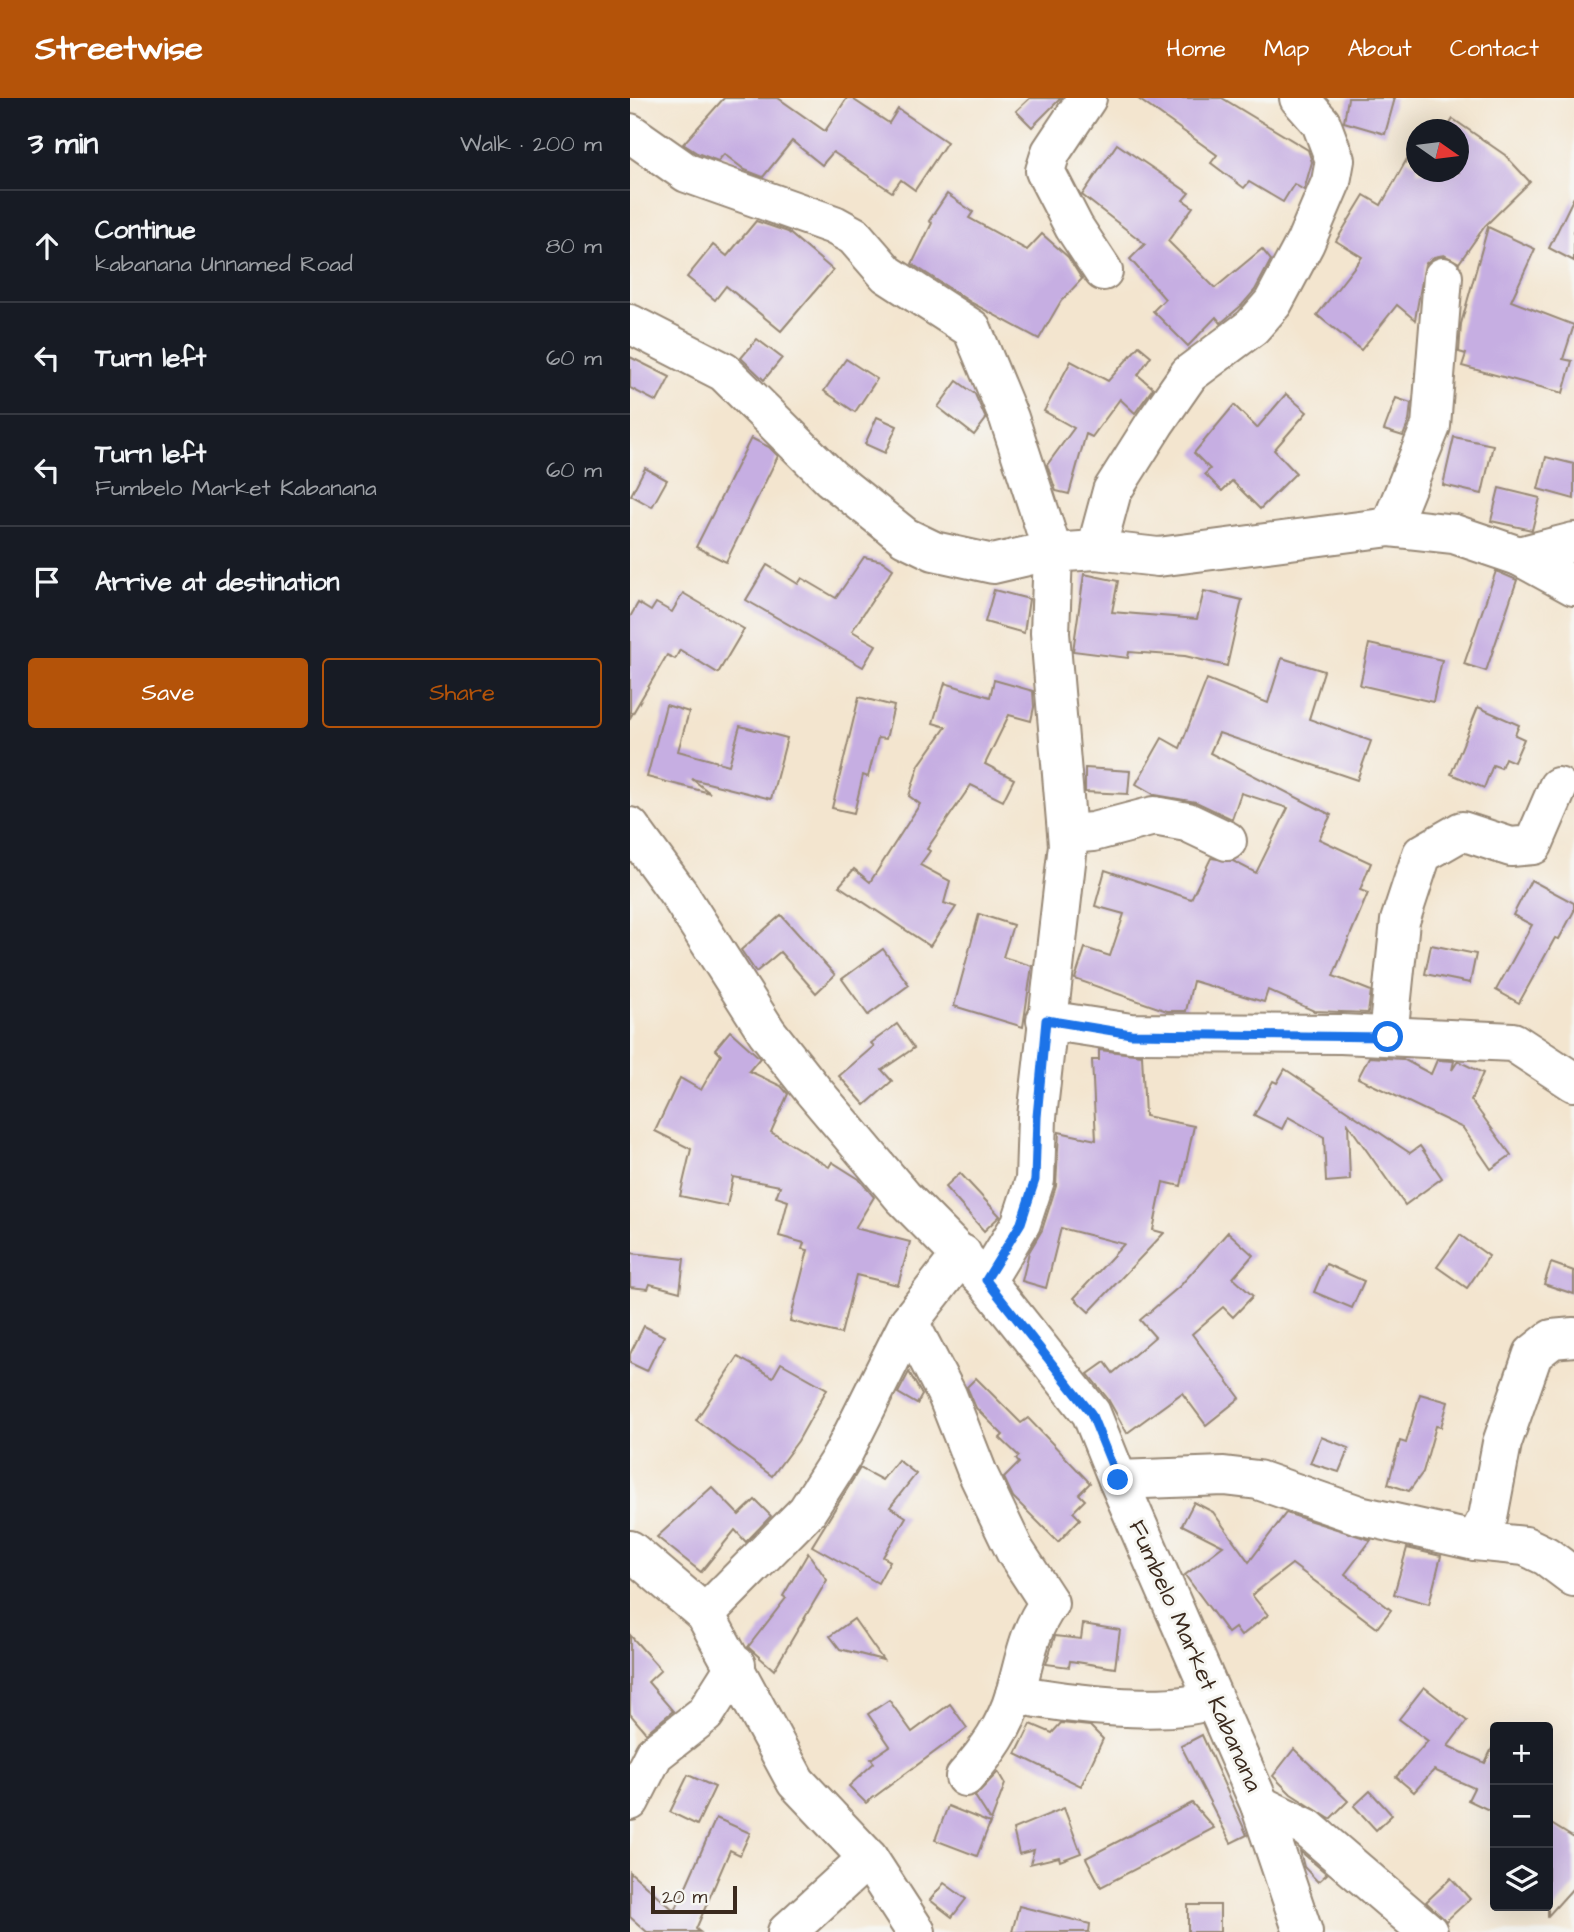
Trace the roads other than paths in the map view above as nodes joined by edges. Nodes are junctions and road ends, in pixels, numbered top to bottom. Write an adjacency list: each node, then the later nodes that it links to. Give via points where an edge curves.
1 (1087, 98): 4 (street, via 1051,152 1045,171)
2 (1300, 98): 9 (street, via 1321,123 1335,160 1331,182 1305,243 1273,303 1252,327 1189,374 1155,423 1112,491)
3 (630, 133): 10 (street, via 687,173 855,236 887,274 972,329 1009,418)
4 (1103, 271)
5 (1443, 277): 7 (street, via 1431,426)
6 (630, 324): 10 (street, via 724,372 831,478 905,537 934,551 993,564)
7 (1390, 527): 9 (street, via 1158,557); 11 (street, via 1454,534)
8 (1574, 542): 11 (street)
9 (1096, 550): 10 (street)
10 (1053, 553): 15 (street, via 1050,633)
11 (1519, 556): 12 (street)
12 (1574, 586)
13 (1558, 787): 18 (street, via 1533,845 1511,847 1462,831 1422,854 1400,921)
14 (630, 827): 20 (street, Fumbelo Market Kabanana, via 775,1041 903,1197)
15 (1069, 834): 16 (street, via 1154,816 1187,822); 17 (street)
16 (1227, 841)
17 (1046, 1020): 18 (street, via 1131,1034); 20 (street, via 1035,1180 1021,1223)
18 (1388, 1037): 19 (street, via 1513,1042)
19 (1574, 1082)
20 (974, 1267): 21 (street); 23 (street, Fumbelo Market Kabanana, via 1091,1413)
21 (909, 1322): 27 (street, via 842,1456 807,1511); 29 (street, via 947,1395 1015,1551 1049,1603 1035,1621)
22 (1574, 1337): 24 (street, via 1552,1339 1533,1354 1502,1443 1488,1517)
23 (1118, 1480): 24 (street, via 1240,1476 1359,1515); 30 (street, Fumbelo Market Kabanana)
24 (1475, 1541): 26 (street, via 1525,1546)
25 (630, 1550): 27 (street)
26 (1574, 1577)
27 (705, 1614): 28 (street)
28 (736, 1665): 32 (street, via 705,1714 654,1754); 34 (street, via 796,1782)
29 (1015, 1694): 30 (street, via 1103,1706 1181,1706); 31 (street, via 987,1752)
30 (1212, 1699): 33 (street, Fumbelo Market Kabanana)
31 (965, 1777)
32 (630, 1801)
33 (1260, 1805): 37 (street, Fumbelo Market Kabanana); 38 (street, via 1307,1828)
34 (868, 1858): 35 (street); 36 (street)
35 (787, 1932)
36 (916, 1932)
37 (1303, 1932)
38 (1428, 1932)

